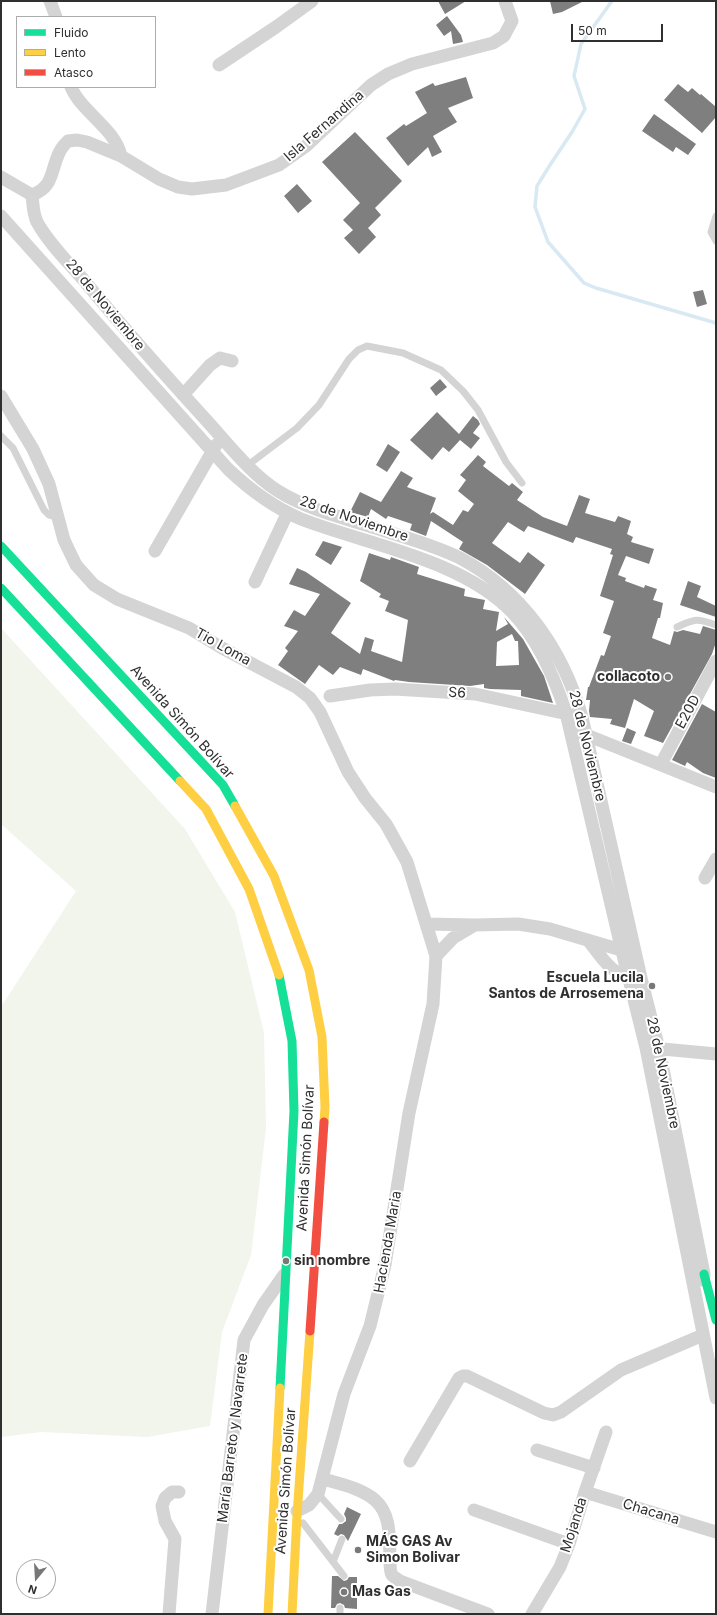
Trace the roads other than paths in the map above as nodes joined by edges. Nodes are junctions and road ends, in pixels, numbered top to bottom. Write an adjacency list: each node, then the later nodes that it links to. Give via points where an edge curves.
1 (50, 1): 4 (street)
2 (312, 1): 5 (street)
3 (505, 1): 7 (street, Isla Fernandina, via 512,21 504,36 493,43 426,60 388,74 371,85 306,146 279,165 226,185 192,189 178,187 159,179)
4 (56, 16)
5 (219, 65)
6 (72, 88): 7 (street, via 117,144)
7 (121, 156): 9 (street, Isla Fernandina, via 87,142 68,141 60,150 47,186)
8 (1, 177): 9 (street)
9 (32, 195): 13 (street, 28 de Noviembre, via 37,221 48,238)
10 (1, 216): 14 (street)
11 (716, 216): 12 (lane, via 711,232)
12 (716, 241)
13 (117, 321): 14 (street); 16 (street, 28 de Noviembre)
14 (104, 331): 20 (street)
15 (232, 361): 16 (street, via 220,358 210,365)
16 (183, 395): 19 (street, 28 de Noviembre)
17 (1, 396): 24 (street, Tio Loma, via 43,470)
18 (1, 436): 24 (lane, via 13,448 44,510)
19 (222, 437): 20 (street); 21 (street, 28 de Noviembre)
20 (212, 451): 23 (street, via 247,487); 26 (street)
21 (248, 465): 22 (lane, via 297,428 319,405 349,359 358,350 367,346 404,353 441,370 464,391 478,410 506,462); 34 (street, 28 de Noviembre, via 277,490 298,501 321,511 439,549 460,558 502,586 521,604 551,646 567,675)
22 (522, 483)
23 (287, 514): 27 (street); 33 (street, via 317,526 413,555 461,576 497,599 513,613 541,654)
24 (58, 517): 41 (street, Tio Loma, via 64,540 76,565 94,585 117,599 189,628 296,687 310,698 320,712 348,772 386,824 407,862)
25 (1, 546): 66 (highway, Avenida Simón Bolívar, via 223,786 274,876 309,970 322,1037 325,1107)
26 (154, 551)
27 (255, 582)
28 (1, 588): 51 (highway, Avenida Simón Bolívar, via 206,809 249,889 280,977 292,1041 294,1111)
29 (716, 625): 30 (lane, via 692,620)
30 (676, 627)
31 (716, 661): 37 (street, E20D)
32 (330, 696): 33 (street, S6, via 395,689 475,694)
33 (566, 713): 34 (street, S6); 35 (street)
34 (582, 717): 36 (street, 28 de Noviembre)
35 (569, 729): 36 (street); 44 (street)
36 (585, 734): 37 (street); 46 (street, 28 de Noviembre)
37 (661, 764): 38 (street)
38 (716, 787)
39 (716, 859): 40 (street)
40 (705, 878)
41 (426, 924): 42 (street); 45 (street, Hacienda Maria)
42 (475, 925): 43 (street, via 518,924 550,929); 45 (street, via 453,938)
43 (588, 940): 44 (street); 47 (street, via 615,972)
44 (622, 951): 46 (street); 47 (street)
45 (436, 956): 61 (street, Hacienda Maria, via 433,1004 409,1113 386,1265 370,1326 344,1394)
46 (637, 956): 47 (street, 28 de Noviembre)
47 (635, 978): 48 (street); 49 (street, 28 de Noviembre)
48 (646, 1048): 49 (street); 53 (street)
49 (659, 1049): 50 (street); 52 (street, 28 de Noviembre)
50 (716, 1054)
51 (285, 1274): 74 (street, María Barreto y Navarrete, via 263,1305 244,1340); 75 (highway, Avenida Simón Bolívar)
52 (704, 1274): 53 (street, 28 de Noviembre); 54 (highway)
53 (700, 1312): 55 (street)
54 (716, 1320)
55 (703, 1334): 56 (street); 59 (street, via 621,1370 553,1415 463,1376 459,1378)
56 (716, 1398)
57 (606, 1432): 60 (street, Mojanda)
58 (537, 1450): 60 (street)
59 (410, 1461)
60 (594, 1468): 63 (street, Mojanda)
61 (323, 1479): 64 (street, Hacienda Maria); 77 (street, via 352,1488 374,1499 384,1510 389,1526 392,1575 400,1581)
62 (179, 1492): 73 (street, via 172,1492 165,1498 162,1506 165,1521 174,1539)
63 (585, 1492): 68 (street, Chacana); 70 (street, Mojanda)
64 (318, 1494): 66 (street, Hacienda Maria, via 309,1505); 67 (lane)
65 (474, 1510): 70 (street)
66 (297, 1513): 71 (lane); 76 (highway, Avenida Simón Bolívar)
67 (341, 1519)
68 (716, 1532)
69 (342, 1539): 71 (lane)
70 (569, 1544): 78 (street, Mojanda, via 560,1567)
71 (333, 1562): 72 (lane)
72 (344, 1576)
73 (169, 1614)
74 (212, 1614)
75 (268, 1614)
76 (292, 1614)
77 (488, 1614)
78 (532, 1614)

